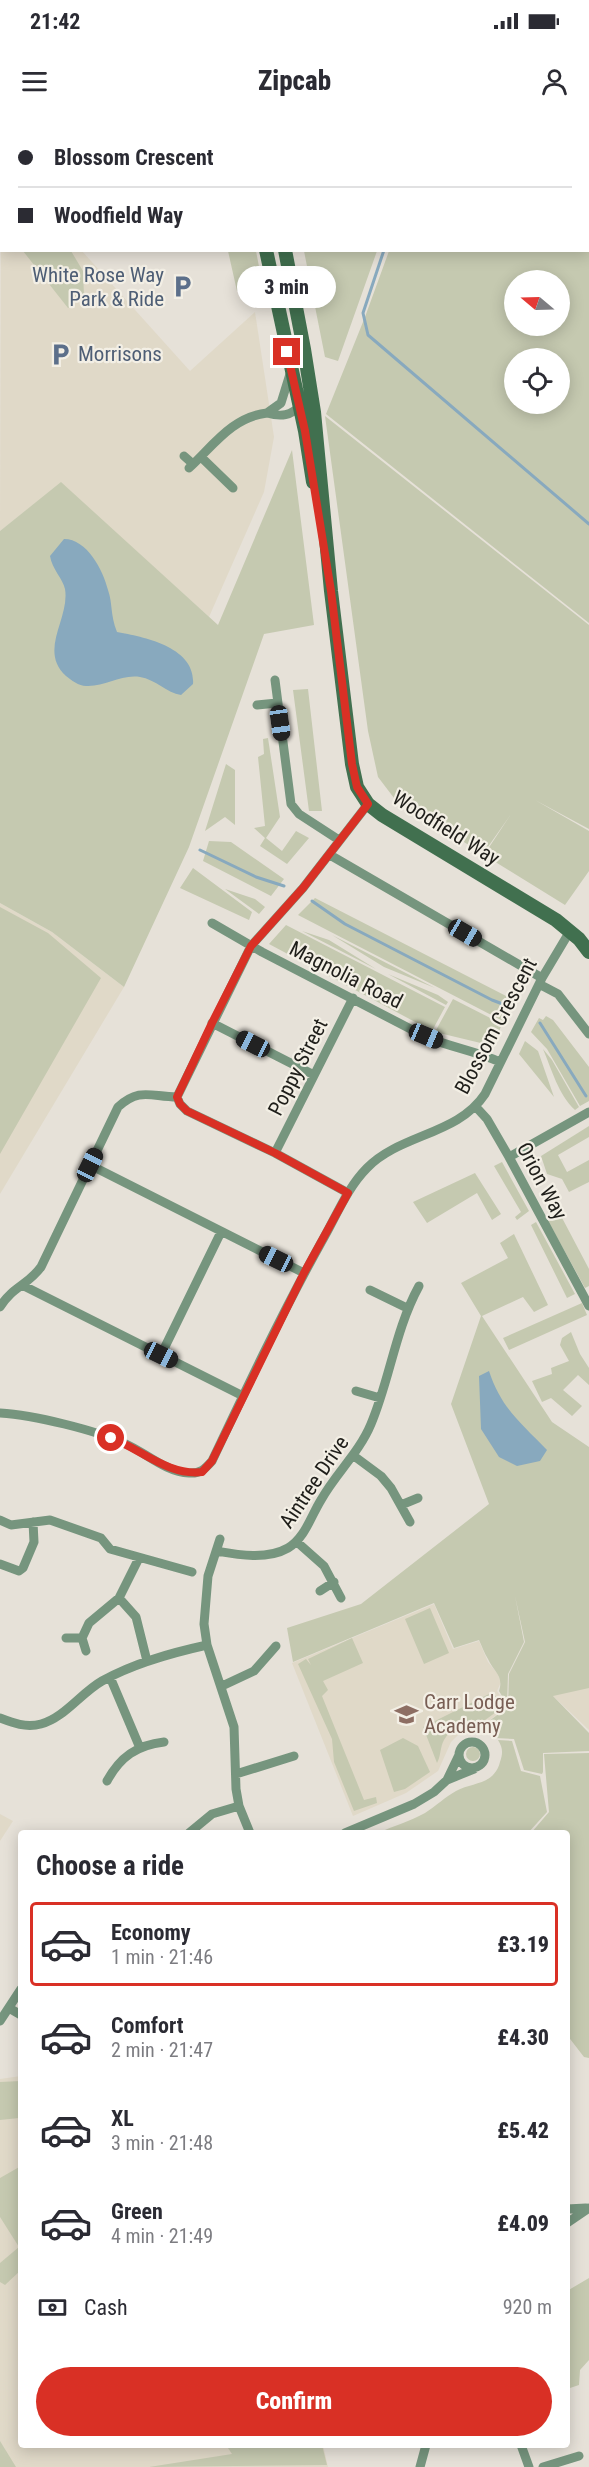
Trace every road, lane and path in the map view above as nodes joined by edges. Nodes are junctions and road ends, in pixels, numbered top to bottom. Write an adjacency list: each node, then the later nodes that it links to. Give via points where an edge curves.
1 (266, 252): 3 (street, Woodfield Way)
2 (285, 252): 4 (street, Woodfield Way)
3 (291, 370): 5 (street, Woodfield Way); 6 (street, Woodfield Way, via 281,403)
4 (309, 381): 5 (street, Woodfield Way); 10 (street, Woodfield Way)
5 (300, 407): 6 (street, via 285,416); 10 (street, Woodfield Way)
6 (267, 413): 8 (street, via 237,423)
7 (184, 456): 8 (street, via 191,466)
8 (201, 457): 9 (street)
9 (233, 488)
10 (331, 591): 14 (street, Woodfield Way, via 352,764 357,787)
11 (275, 680): 12 (street)
12 (277, 703): 13 (street); 15 (street, via 291,804 299,814)
13 (257, 705)
14 (368, 804): 15 (street); 18 (street, Woodfield Way)
15 (339, 840): 16 (street)
16 (330, 855): 19 (street); 21 (street)
17 (212, 923): 19 (street, Magnolia Road)
18 (570, 931): 20 (street, Woodfield Way); 21 (street, Blossom Crescent)
19 (251, 946): 22 (street, Magnolia Road); 23 (street)
20 (589, 952)
21 (540, 981): 24 (street, via 558,994); 25 (street, Blossom Crescent)
22 (353, 998): 25 (street, Magnolia Road, via 426,1036); 26 (street, Poppy Street)
23 (212, 1023): 26 (street); 27 (street)
24 (589, 1034)
25 (500, 1062): 28 (street, Blossom Crescent)
26 (314, 1075): 30 (street, Poppy Street)
27 (177, 1097): 30 (street, via 187,1111); 32 (street, via 130,1096 118,1107)
28 (476, 1107): 31 (street, Orion Way); 33 (street, Blossom Crescent, via 463,1118 386,1152 367,1168)
29 (589, 1112): 31 (street)
30 (275, 1153): 33 (street)
31 (509, 1157): 39 (street, Orion Way)
32 (90, 1165): 34 (street); 36 (street, via 42,1267)
33 (348, 1193): 35 (street, Blossom Crescent)
34 (221, 1232): 35 (street); 42 (street)
35 (304, 1273): 44 (street, Blossom Crescent)
36 (22, 1285): 40 (street, via 6,1296); 42 (street)
37 (419, 1286): 41 (street, Aintree Drive)
38 (370, 1290): 41 (street)
39 (589, 1306)
40 (0, 1307)
41 (407, 1308): 45 (street, Aintree Drive)
42 (161, 1355): 44 (street)
43 (356, 1391): 45 (street)
44 (243, 1396): 46 (street, Blossom Crescent, via 212,1461 202,1472 188,1473 170,1468 126,1443 22,1414)
45 (380, 1398): 47 (street, Aintree Drive)
46 (0, 1413)
47 (354, 1456): 49 (street, via 381,1476); 54 (street, Aintree Drive, via 321,1499)
48 (418, 1498): 49 (street)
49 (401, 1505): 52 (street)
50 (0, 1520): 51 (street, via 11,1525)
51 (33, 1522): 56 (street, via 50,1521 101,1538 110,1549); 57 (street, via 34,1542 23,1568 19,1571)
52 (410, 1522)
53 (220, 1539): 55 (street)
54 (297, 1542): 55 (street, Aintree Drive, via 275,1554); 59 (street, via 324,1566)
55 (216, 1551): 65 (street, via 204,1602)
56 (139, 1558): 58 (street); 61 (street)
57 (0, 1564)
58 (192, 1572)
59 (334, 1582): 60 (street); 62 (street)
60 (320, 1592)
61 (118, 1598): 64 (street, via 89,1623); 68 (street, via 136,1617)
62 (341, 1598)
63 (66, 1638): 64 (street)
64 (82, 1638): 67 (street)
65 (207, 1645): 68 (street); 70 (street)
66 (276, 1646): 70 (street, via 254,1671)
67 (86, 1652)
68 (147, 1661): 69 (street)
69 (110, 1677): 71 (street, via 42,1724 28,1726); 73 (street)
70 (222, 1686): 77 (street, via 234,1727)
71 (0, 1718)
72 (164, 1742): 73 (street)
73 (140, 1748): 79 (street, via 116,1765)
74 (459, 1755): 76 (street, via 463,1765); 76 (street, via 467,1742 483,1746 483,1763); 78 (street)
75 (294, 1756): 77 (street)
76 (474, 1769): 78 (street)
77 (236, 1774): 80 (street)
78 (447, 1780): 83 (street, via 414,1804)
79 (107, 1781)
80 (239, 1806): 81 (street, via 212,1814); 82 (street)
81 (193, 1830)
82 (249, 1830)
83 (352, 1830)
84 (18, 1994): 85 (street)
85 (9, 2008): 86 (street); 87 (street)
86 (18, 2013)
87 (0, 2021)
88 (589, 2208): 89 (street); 90 (street)
89 (570, 2209)
90 (570, 2221)
91 (425, 2448): 94 (street)
92 (522, 2448): 95 (street)
93 (574, 2460): 96 (street)
94 (420, 2467)
95 (529, 2467)
96 (543, 2467)

